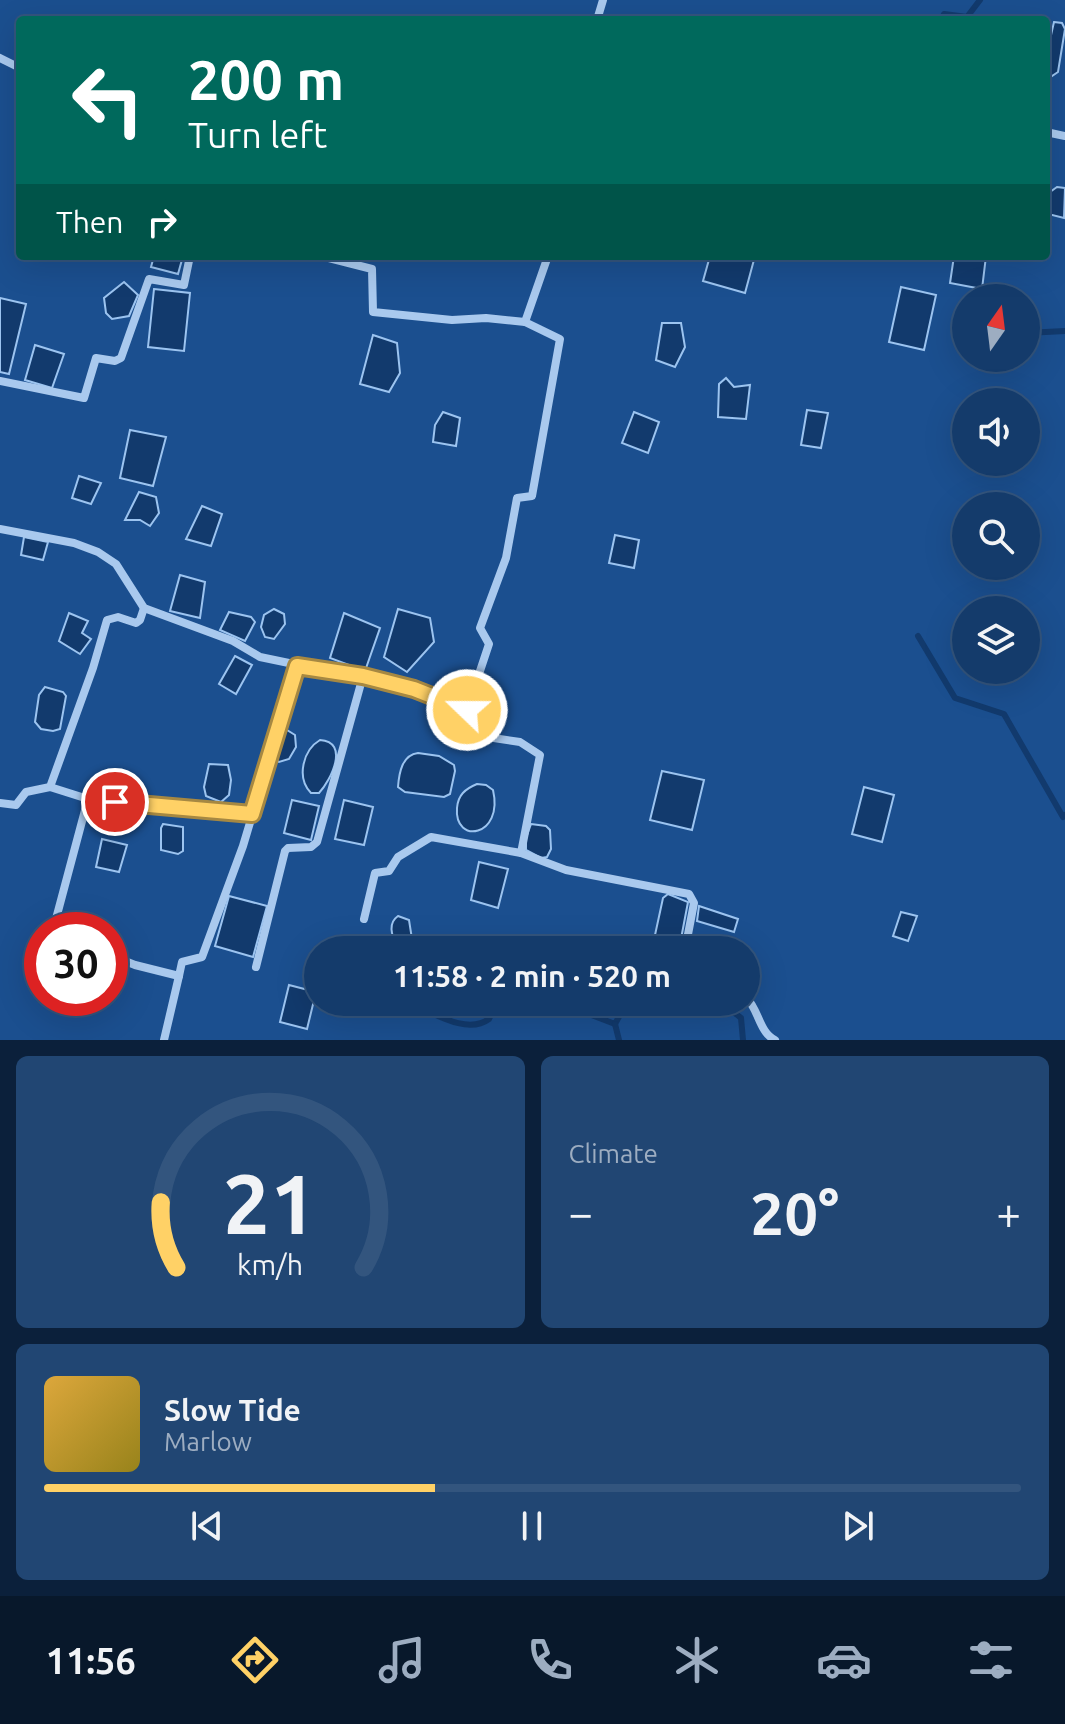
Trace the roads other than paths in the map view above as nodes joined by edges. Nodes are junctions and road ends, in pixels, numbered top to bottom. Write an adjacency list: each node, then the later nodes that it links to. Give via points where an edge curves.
1 (189, 260): 5 (street, via 184,285 149,279 121,358 96,358 84,398)
2 (337, 260): 4 (street, via 372,269 373,312)
3 (547, 260): 4 (street)
4 (525, 322): 10 (street, via 560,339 532,496 517,498 506,558 480,628 489,644)
5 (0, 381)
6 (0, 529): 7 (street, via 98,552 116,564)
7 (144, 608): 8 (street, via 233,641 260,657); 11 (street, via 136,623 118,617 107,620)
8 (297, 666): 9 (street); 14 (street)
9 (363, 676): 10 (street); 20 (street, via 317,842 285,851)
10 (467, 710): 15 (street, via 487,737 520,742 540,755)
11 (50, 787): 12 (street); 13 (street, via 26,792 16,805)
12 (88, 799): 14 (street); 16 (street)
13 (0, 803)
14 (252, 814): 21 (street, via 202,957 182,962)
15 (521, 853): 17 (street, via 431,837 398,857 389,871 375,873); 18 (street, via 566,870 689,894 694,903)
16 (58, 912)
17 (364, 919)
18 (688, 936)
19 (128, 962): 21 (street)
20 (256, 967)
21 (179, 976): 23 (street)
22 (760, 1016): 24 (street)
23 (164, 1040)
24 (775, 1040)

